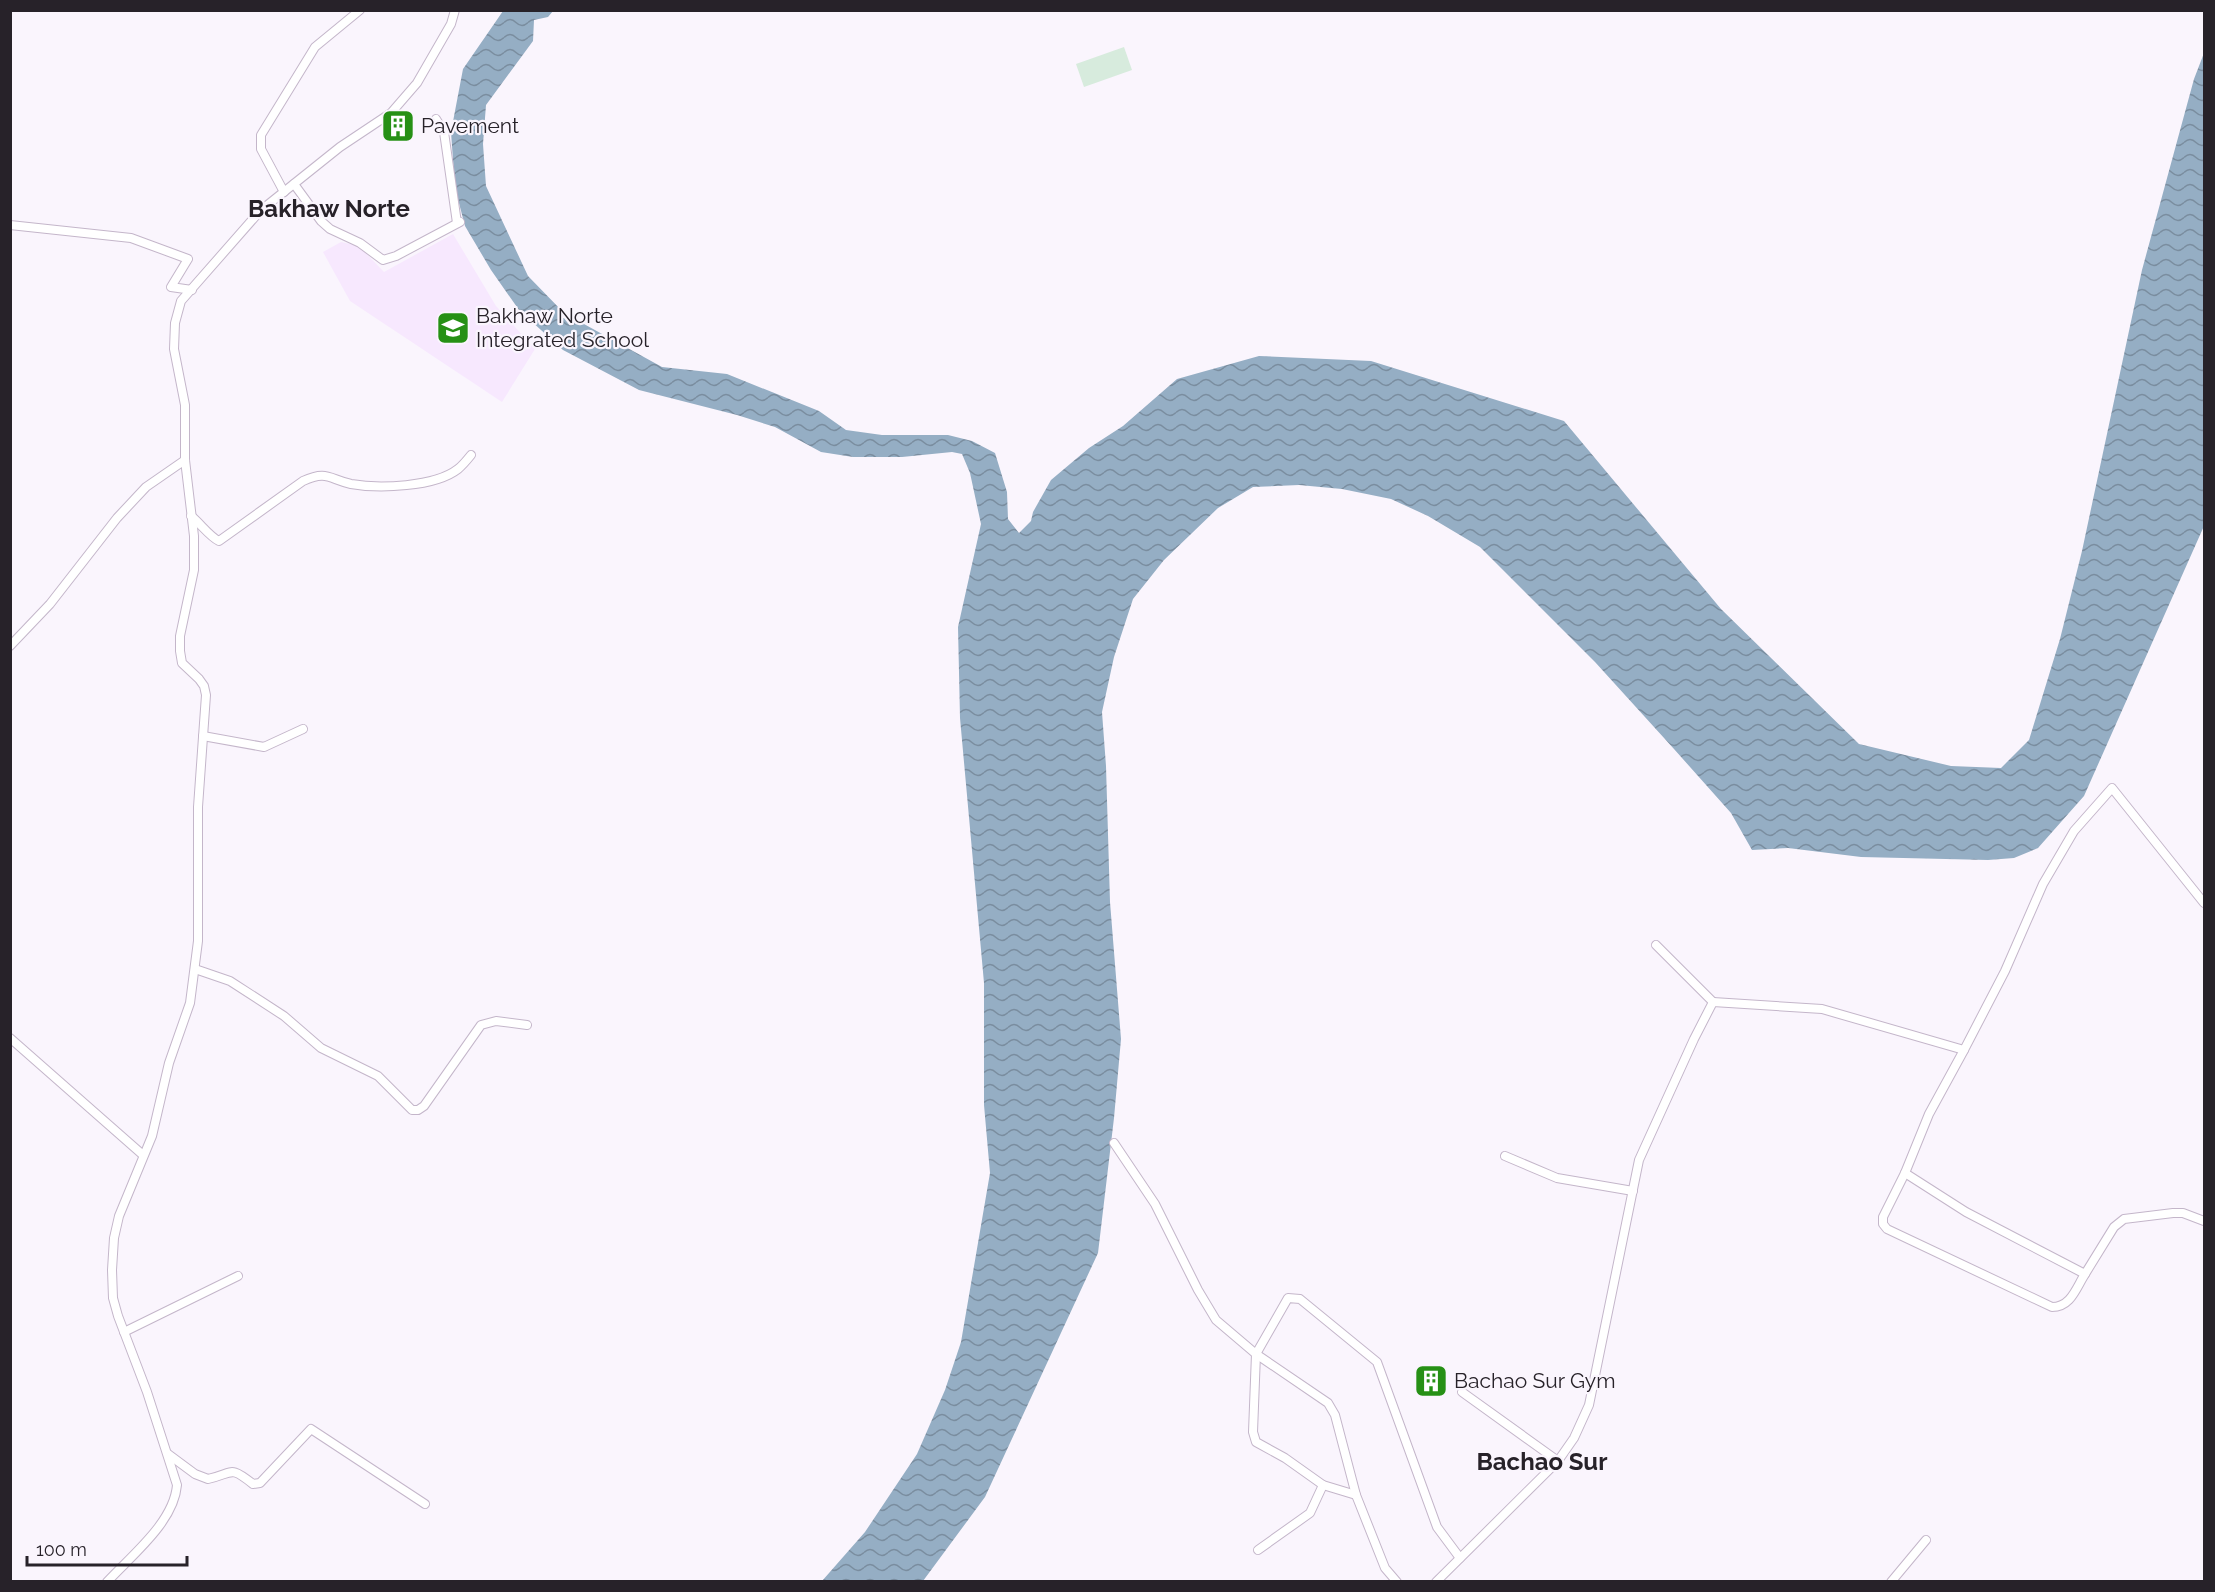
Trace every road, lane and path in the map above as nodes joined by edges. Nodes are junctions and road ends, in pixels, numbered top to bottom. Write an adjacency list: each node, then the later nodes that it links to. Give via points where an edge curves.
1 (360, 10): 5 (street, via 315,47 261,135 261,149)
2 (455, 10): 4 (street, via 417,82 391,113)
3 (436, 119): 4 (street, via 444,132 459,223 396,256 382,260 360,243 330,229)
4 (294, 184): 5 (street)
5 (284, 192): 7 (street, via 260,211)
6 (10, 225): 7 (street, via 131,238 188,259 171,287)
7 (192, 290): 9 (street, via 181,301 175,323 174,349 185,405)
8 (471, 455): 10 (street, via 457,470 422,484 350,484 331,476 315,475 219,541)
9 (185, 460): 10 (street); 11 (street, via 146,487 50,604)
10 (191, 516): 13 (street, via 193,584 180,651 183,663 204,686)
11 (10, 646)
12 (303, 729): 13 (street, via 264,747)
13 (203, 736): 16 (street, via 198,807 200,912)
14 (2205, 903): 20 (street, via 2112,788 2074,831 2043,884 2005,971)
15 (1656, 945): 17 (street)
16 (195, 969): 18 (street, via 230,981 284,1016 321,1048 378,1076 412,1110 424,1106 481,1025 496,1021); 22 (street, via 190,1003 168,1063 152,1136)
17 (1713, 1002): 20 (street, via 1822,1009); 25 (street, via 1639,1160)
18 (527, 1025)
19 (10, 1038): 22 (street)
20 (1964, 1050): 24 (street, via 1929,1114)
21 (1114, 1143): 30 (street, via 1155,1204 1216,1320)
22 (143, 1155): 29 (street, via 114,1238 113,1298)
23 (1505, 1156): 25 (street, via 1557,1178)
24 (1905, 1173): 27 (street, via 1966,1212); 27 (street, via 1882,1217 1887,1229 2052,1307 2061,1307 2068,1301)
25 (1633, 1191): 33 (street, via 1589,1405)
26 (2205, 1221): 27 (street, via 2183,1213 2124,1219 2114,1227)
27 (2085, 1274)
28 (238, 1276): 29 (street)
29 (124, 1332): 32 (street)
30 (1256, 1354): 34 (street, via 1256,1442); 35 (street, via 1328,1403 1335,1415); 39 (street, via 1288,1298 1294,1297 1377,1362 1437,1527)
31 (1462, 1392): 33 (street)
32 (167, 1454): 36 (street, via 208,1479 229,1471 253,1484 260,1483 311,1429); 40 (street, via 177,1485 170,1511)
33 (1558, 1461): 39 (street)
34 (1323, 1485): 35 (street); 38 (street, via 1310,1513)
35 (1356, 1495): 41 (street, via 1385,1568)
36 (425, 1504)
37 (1926, 1540): 43 (street)
38 (1258, 1550)
39 (1460, 1558): 42 (street)
40 (107, 1581)
41 (1397, 1581)
42 (1436, 1581)
43 (1891, 1581)

